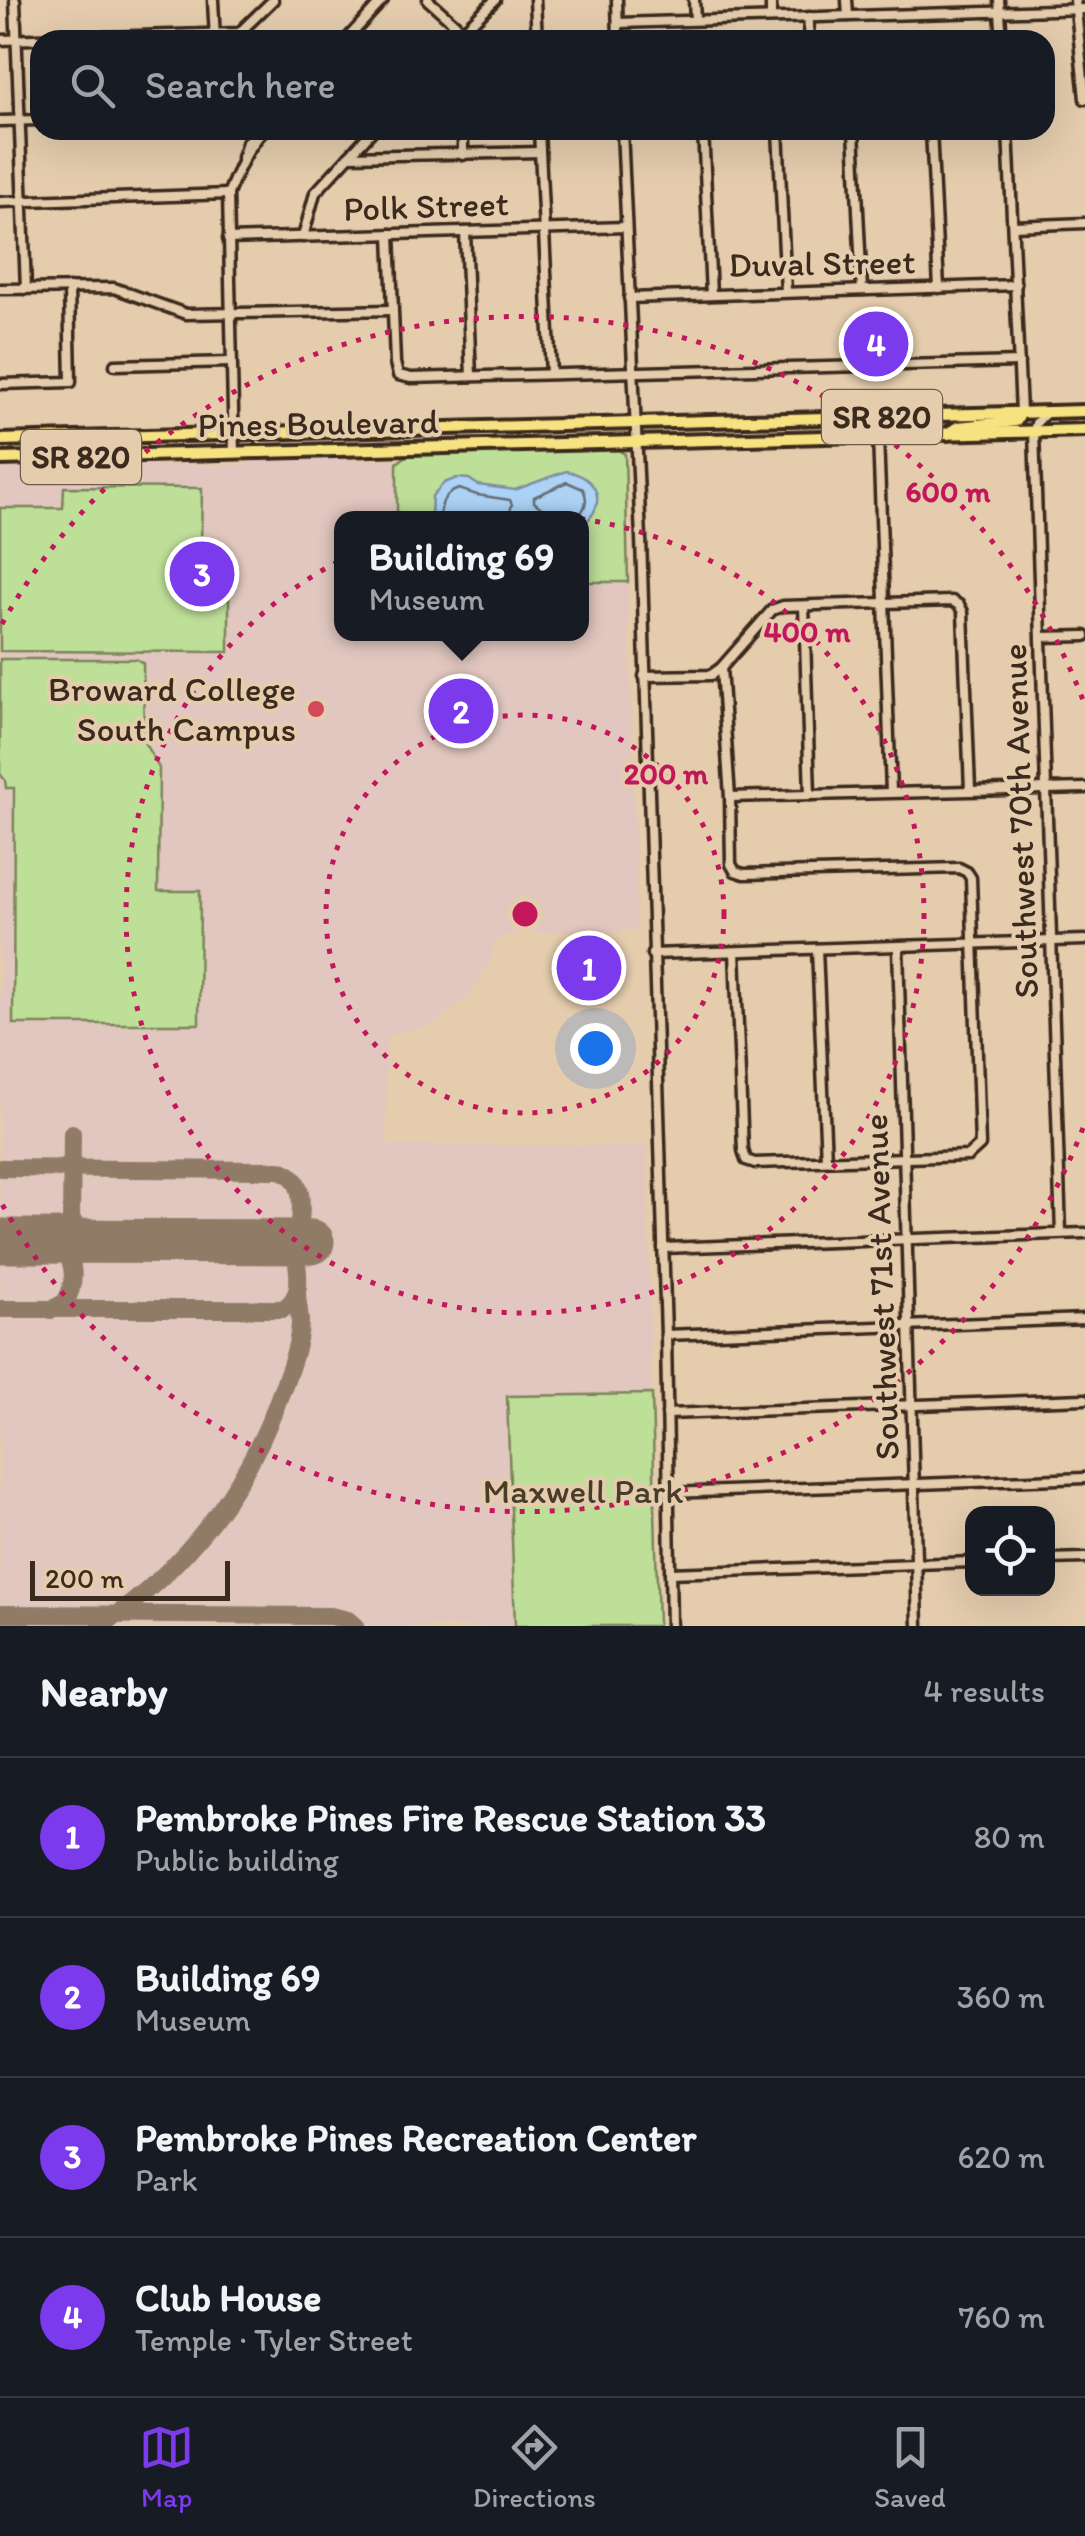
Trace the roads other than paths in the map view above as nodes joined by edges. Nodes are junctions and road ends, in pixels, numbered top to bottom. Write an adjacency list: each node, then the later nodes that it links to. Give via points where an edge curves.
1 (15, 0): 32 (street)
2 (214, 0): 22 (street)
3 (273, 0): 23 (street)
4 (383, 0): 24 (street)
5 (428, 0): 25 (street)
6 (496, 0): 26 (street)
7 (536, 0): 27 (street)
8 (617, 0): 21 (street)
9 (694, 0): 20 (street)
10 (771, 0): 19 (street)
11 (847, 0): 17 (street)
12 (923, 0): 16 (street)
13 (1000, 0): 15 (street)
14 (1079, 6): 15 (street); 34 (street)
15 (1000, 12): 16 (street); 30 (street)
16 (924, 14): 17 (street)
17 (848, 16): 18 (street)
18 (809, 17): 19 (street); 29 (street)
19 (771, 18): 20 (street)
20 (695, 20): 21 (street)
21 (618, 24): 28 (street)
22 (215, 30)
23 (243, 30)
24 (356, 30)
25 (456, 30)
26 (468, 30)
27 (537, 30)
28 (618, 30)
29 (808, 30)
30 (1001, 30)
31 (0, 40): 32 (street)
32 (16, 40): 33 (street); 38 (street)
33 (30, 40)
34 (1085, 86): 35 (street)
35 (1085, 99)
36 (30, 120): 38 (street)
37 (0, 121): 38 (street)
38 (20, 121): 55 (street)
39 (246, 140): 53 (street)
40 (255, 140): 53 (street)
41 (364, 140): 52 (street)
42 (463, 140): 51 (street)
43 (539, 140): 50 (street)
44 (622, 140): 59 (street)
45 (703, 140): 72 (street)
46 (778, 140): 71 (street)
47 (854, 140): 70 (street)
48 (932, 140): 67 (street)
49 (1009, 140): 58 (street)
50 (540, 152): 51 (street); 60 (street)
51 (463, 155): 52 (street)
52 (349, 156): 63 (street, via 315,193)
53 (242, 162): 54 (street)
54 (228, 194): 55 (street); 64 (street)
55 (23, 201): 56 (street); 68 (street)
56 (0, 202)
57 (1085, 222): 58 (street)
58 (1014, 226): 65 (street)
59 (626, 227): 60 (street, Polk Street); 73 (street)
60 (542, 230): 61 (street, Polk Street); 80 (street)
61 (465, 232): 62 (street, Polk Street); 81 (street)
62 (390, 234): 63 (street, Polk Street); 74 (street)
63 (303, 236): 64 (street, Polk Street)
64 (228, 238): 75 (street)
65 (1016, 285): 67 (street, Duval Street); 77 (street)
66 (69, 288): 68 (street); 75 (street, via 114,288 186,314); 82 (street, via 71,382)
67 (939, 288): 70 (street, Duval Street)
68 (26, 289): 69 (street)
69 (0, 290)
70 (862, 290): 71 (street, Duval Street)
71 (786, 292): 72 (street, Duval Street)
72 (711, 294): 73 (street, Duval Street)
73 (630, 298): 79 (street)
74 (392, 310): 75 (street); 81 (street, via 398,374)
75 (230, 315): 76 (street)
76 (232, 362): 78 (street); 91 (street)
77 (1019, 362): 79 (street); 84 (street)
78 (115, 364)
79 (634, 373): 80 (street); 87 (street)
80 (550, 374): 81 (street)
81 (471, 376)
82 (0, 384)
83 (1085, 410): 85 (highway, SR 820)
84 (1020, 412): 85 (highway, SR 820); 86 (highway, SR 820); 92 (highway, via 1016,421 970,424)
85 (1047, 412): 90 (street)
86 (893, 417): 87 (highway, SR 820); 94 (highway, via 840,424)
87 (636, 424): 88 (highway, Pines Boulevard / SR 820); 96 (street)
88 (405, 430): 91 (highway, Pines Boulevard / SR 820); 97 (highway)
89 (1085, 430): 90 (highway, SR 820)
90 (1034, 432): 92 (highway, SR 820); 103 (street, Southwest 70th Avenue)
91 (234, 434): 95 (highway, Pines Boulevard / SR 820); 98 (street)
92 (946, 434): 93 (highway, SR 820)
93 (878, 436): 94 (highway, SR 820); 100 (street)
94 (829, 438): 96 (highway, SR 820)
95 (0, 440)
96 (637, 442): 97 (highway, Pines Boulevard / SR 820); 105 (street)
97 (392, 449): 98 (highway, Pines Boulevard / SR 820)
98 (234, 453): 99 (highway, Pines Boulevard / SR 820)
99 (0, 459)
100 (886, 602): 101 (street); 108 (street, via 960,605); 109 (street)
101 (804, 606): 104 (street, via 772,610); 110 (street)
102 (1085, 636): 103 (street)
103 (1042, 637): 107 (street, Southwest 70th Avenue)
104 (722, 668): 105 (street, via 711,675); 111 (street)
105 (644, 676): 118 (street)
106 (1085, 788): 107 (street)
107 (1046, 789): 108 (street); 113 (street, Southwest 70th Avenue)
108 (970, 790): 109 (street)
109 (891, 792): 110 (street)
110 (810, 795): 111 (street)
111 (730, 797): 114 (street, via 735,870 958,868 971,878)
112 (1085, 940): 113 (street)
113 (1051, 941): 114 (street); 121 (street, Southwest 70th Avenue)
114 (974, 943): 115 (street); 119 (street, via 980,1144 968,1156)
115 (898, 947): 116 (street); 119 (street, Southwest 71st Avenue)
116 (817, 949): 117 (street); 120 (street)
117 (735, 952): 118 (street); 120 (street, via 746,1160)
118 (652, 954): 124 (street)
119 (905, 1158): 120 (street); 123 (street, Southwest 71st Avenue)
120 (826, 1160)
121 (1061, 1233): 122 (street); 123 (street)
122 (1085, 1233)
123 (908, 1239): 124 (street); 126 (street, Southwest 71st Avenue)
124 (663, 1248): 127 (street)
125 (1085, 1319): 126 (street)
126 (910, 1325): 127 (street); 129 (street, Southwest 71st Avenue)
127 (666, 1334): 130 (street)
128 (1085, 1398): 129 (street)
129 (913, 1406): 130 (street); 132 (street, Southwest 71st Avenue)
130 (667, 1414): 133 (street)
131 (1085, 1478): 132 (street)
132 (915, 1486): 133 (street); 137 (street, Southwest 71st Avenue)
133 (668, 1493): 138 (street)
134 (1085, 1558): 135 (street)
135 (1055, 1559)
136 (965, 1562): 137 (street)
137 (917, 1564): 138 (street); 140 (street, Southwest 71st Avenue)
138 (670, 1573): 139 (street)
139 (671, 1626)
140 (918, 1626)

